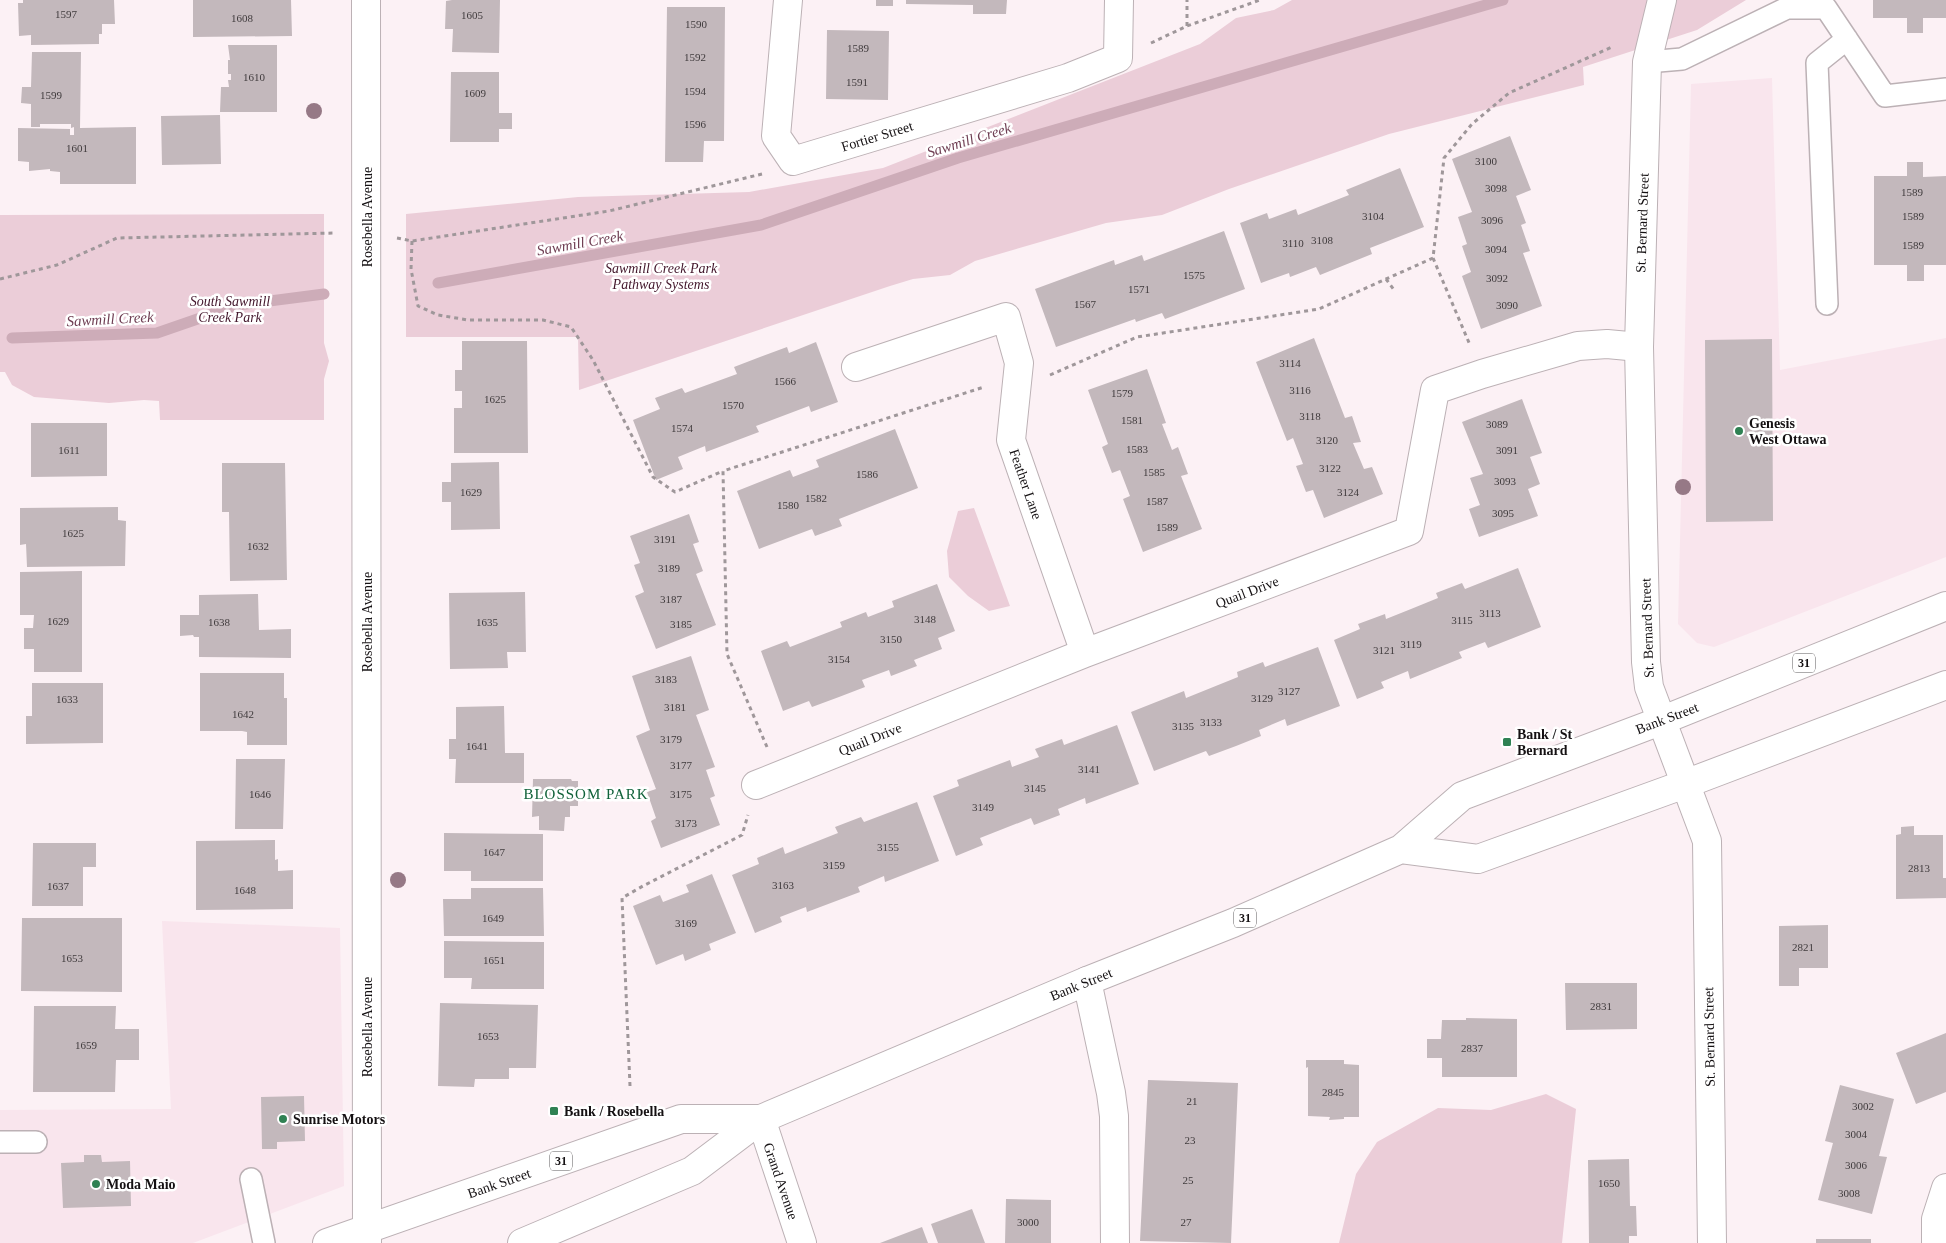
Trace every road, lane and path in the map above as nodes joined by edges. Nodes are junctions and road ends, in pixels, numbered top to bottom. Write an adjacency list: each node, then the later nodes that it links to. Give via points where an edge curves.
1 (366, 0): 37 (street, Rosebella Avenue)
2 (788, 0): 10 (street, Fortier Street, via 776,136 793,160 1068,78)
3 (1119, 0): 10 (street)
4 (1187, 0): 7 (path)
5 (1260, 0): 7 (path)
6 (1662, 0): 11 (street, St. Bernard Street)
7 (1187, 26): 10 (path)
8 (1847, 39): 11 (lane, via 1826,8 1788,8 1682,59); 12 (lane, via 1885,96); 17 (lane, via 1816,63)
9 (1612, 47): 14 (path, via 1509,94 1467,131 1444,158)
10 (1118, 58)
11 (1647, 62): 18 (street, St. Bernard Street)
12 (1946, 89)
13 (412, 241): 22 (path, via 411,269 418,306 438,315 468,320 543,320 571,326 593,360 652,477 675,492)
14 (1433, 258): 15 (path); 20 (path)
15 (1386, 278): 16 (path); 21 (path, via 1319,309 1137,337)
16 (1394, 290)
17 (1827, 304)
18 (1639, 346): 20 (street, Quail Drive, via 1578,346); 26 (street, St. Bernard Street, via 1646,662 1649,686)
19 (856, 367): 21 (street, Feather Lane, via 1006,317 1019,363)
20 (1482, 374): 24 (street, Quail Drive, via 1435,390 1409,531)
21 (1016, 390): 22 (path, via 988,386); 24 (street, Feather Lane, via 1011,440)
22 (722, 471): 27 (path, via 727,654)
23 (1946, 606): 26 (street, Bank Street / 31)
24 (1085, 653): 27 (street, Quail Drive)
25 (1946, 685): 28 (street)
26 (1663, 720): 28 (street, St. Bernard Street); 29 (street, Bank Street / 31, via 1462,796)
27 (768, 780): 31 (path, via 742,835 622,898)
28 (1686, 784): 29 (street, via 1478,859); 43 (street, St. Bernard Street, via 1707,841)
29 (1401, 849): 30 (street, Bank Street / 31, via 1233,923)
30 (1087, 981): 32 (street, Bank Street / 31); 42 (street, via 1112,1093)
31 (630, 1086)
32 (761, 1119): 37 (street, Bank Street / 31, via 681,1119); 40 (street, Bank Street / 31, via 692,1171); 41 (street, Grand Avenue)
33 (0, 1142): 34 (lane)
34 (36, 1142)
35 (251, 1179): 38 (lane)
36 (1946, 1188): 44 (street, via 1936,1220)
37 (366, 1236): 39 (street, Bank Street / 31)
38 (264, 1243)
39 (327, 1243)
40 (522, 1243)
41 (802, 1243)
42 (1114, 1243)
43 (1712, 1243)
44 (1936, 1243)

